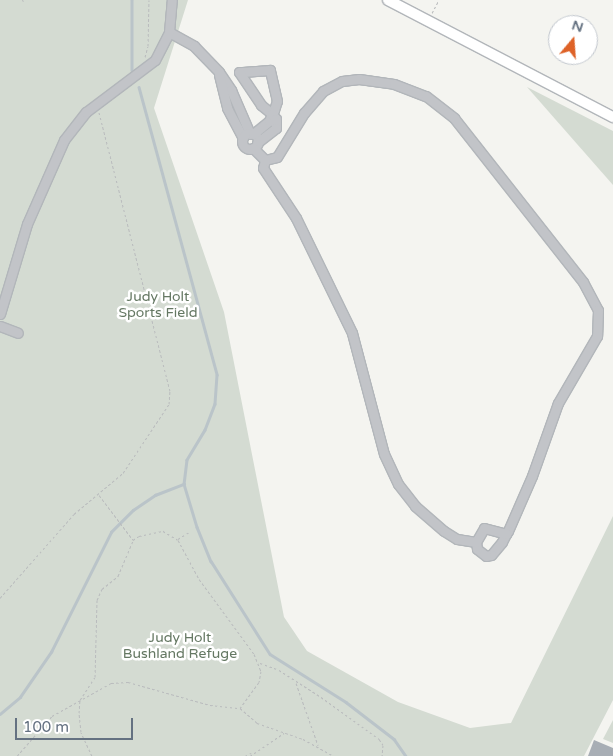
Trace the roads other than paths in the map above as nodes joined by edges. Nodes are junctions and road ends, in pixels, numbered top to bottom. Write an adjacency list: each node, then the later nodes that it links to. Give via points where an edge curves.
1 (172, 0): 3 (lane)
2 (388, 0): 5 (main road)
3 (169, 32): 6 (lane, via 194,46 219,72 227,108); 9 (lane, via 155,60 69,131 38,196)
4 (272, 114): 4 (lane, via 276,101 270,70 239,72 261,105); 6 (lane, via 264,126); 7 (lane, via 276,128)
5 (613, 117)
6 (249, 135): 7 (lane); 7 (lane, via 244,146)
7 (255, 145): 8 (lane)
8 (265, 160): 12 (lane, via 281,154 304,113 323,91 342,81 359,79 394,84 426,96 454,118 583,282 598,310 597,336 558,403 532,476); 13 (lane, via 263,168 296,218 352,333 384,454 398,484 415,506 444,531 457,539)
9 (0, 314)
10 (0, 326): 11 (lane)
11 (18, 333)
12 (506, 534): 13 (lane, via 484,528); 13 (lane, via 491,555 480,553)
13 (476, 542)

